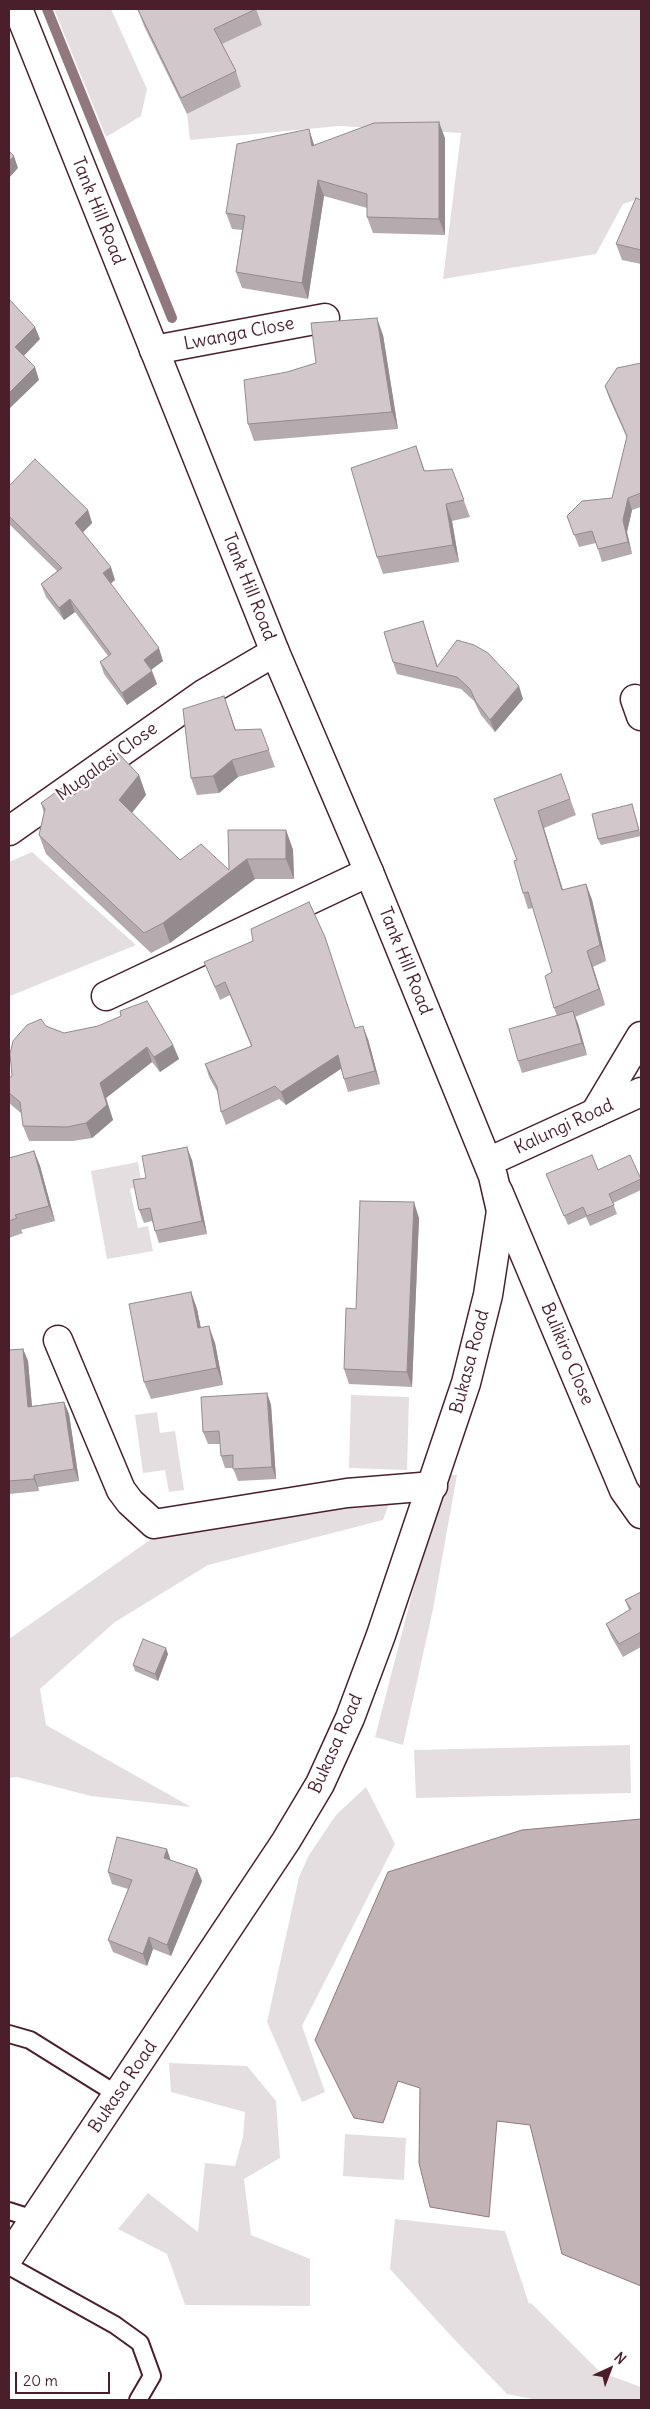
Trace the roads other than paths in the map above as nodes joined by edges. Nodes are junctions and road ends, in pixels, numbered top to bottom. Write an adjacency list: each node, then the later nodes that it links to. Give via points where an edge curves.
1 (16, 18): 3 (street, Tank Hill Road)
2 (325, 318): 3 (street, Lwanga Close)
3 (154, 350): 4 (street, Tank Hill Road)
4 (275, 652): 5 (street, Mugalasi Close, via 206,693); 6 (street, Tank Hill Road)
5 (9, 831)
6 (369, 872): 7 (street); 11 (street, Tank Hill Road)
7 (106, 996)
8 (641, 1036): 10 (street)
9 (641, 1092): 10 (street, Kalungi Road)
10 (595, 1113): 11 (street, Kalungi Road)
11 (488, 1162): 12 (street, Bukasa Road)
12 (498, 1191): 14 (street, Bukasa Road, via 501,1211 488,1294 466,1383); 15 (street, Bulikiro Close)
13 (58, 1340): 14 (street, via 121,1490 154,1524 348,1493)
14 (433, 1486): 18 (street, Bukasa Road, via 382,1635 320,1784 286,1841)
15 (632, 1490): 16 (street, Bulikiro Close)
16 (641, 1514)
17 (9, 2034): 18 (lane, via 30,2040)
18 (118, 2095): 19 (street, Bukasa Road)
19 (21, 2215): 20 (street, Bukasa Road)
20 (9, 2257)
21 (9, 2266): 22 (lane, via 115,2325 140,2343 152,2376)
22 (138, 2400)

